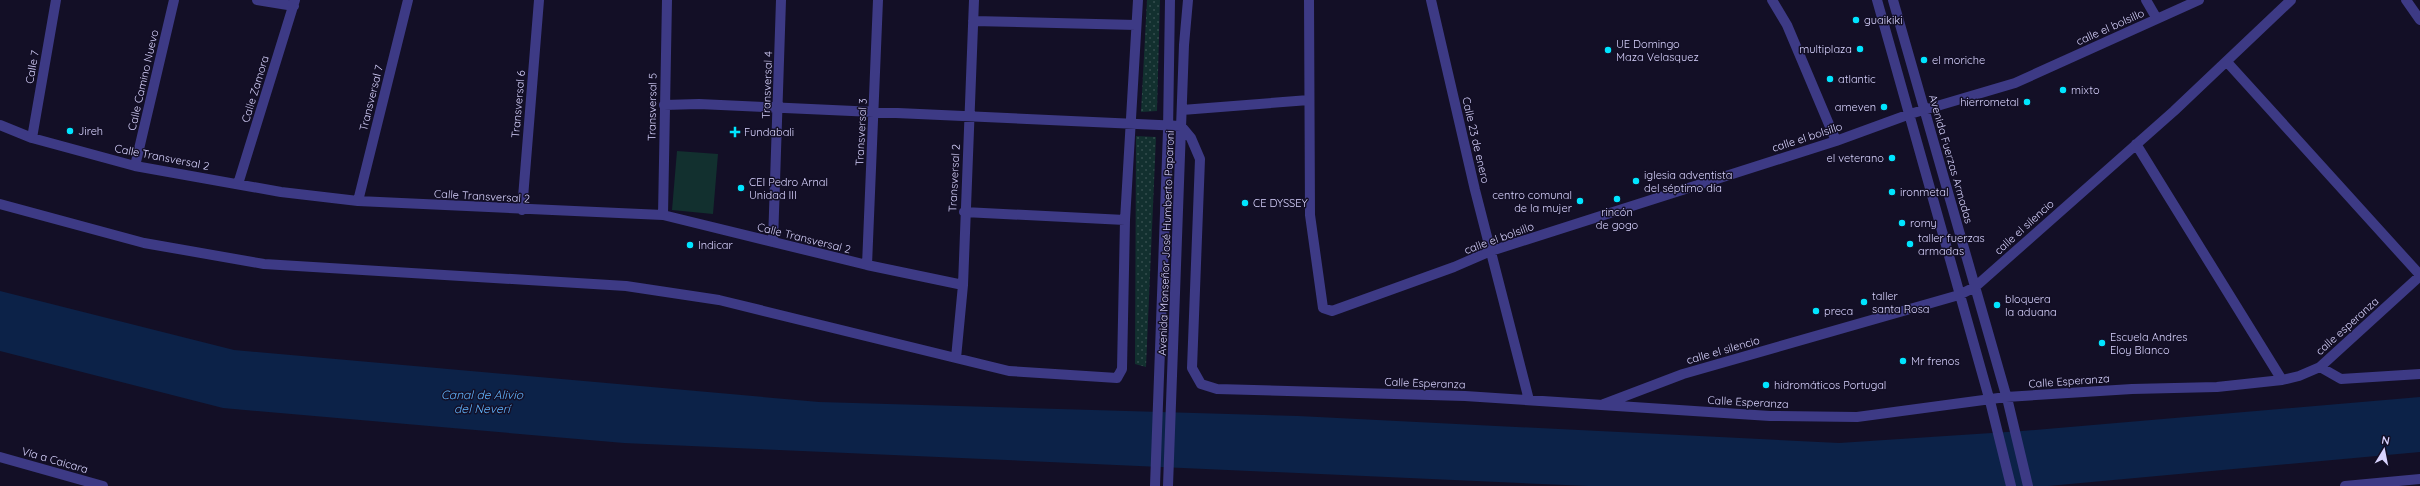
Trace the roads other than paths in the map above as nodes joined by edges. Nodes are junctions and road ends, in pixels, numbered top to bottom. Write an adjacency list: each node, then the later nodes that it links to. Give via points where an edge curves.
1 (56, 0): 40 (street, Calle 7)
2 (174, 0): 43 (street, Calle Camino Nuevo)
3 (257, 0): 22 (street)
4 (408, 0): 45 (street, Transversal 7)
5 (539, 0): 47 (street, Transversal 6)
6 (667, 0): 29 (street, Transversal 5)
7 (781, 0): 30 (street, Transversal 4)
8 (878, 0): 33 (street, Transversal 3)
9 (974, 0): 25 (street, Transversal 2)
10 (1138, 0): 26 (street)
11 (1170, 0): 37 (street, Avenida Monseñor José Humberto Paparoni)
12 (1188, 0): 31 (street, Avenida Monseñor José Humberto Paparoni)
13 (1309, 0): 28 (street, calle el bolsillo)
14 (1431, 0): 52 (street, Calle 23 de enero)
15 (1772, 0): 41 (street, via 1787,25)
16 (1877, 0): 34 (street)
17 (1893, 0): 32 (street, Avenida Fuerzas Armadas)
18 (2146, 0): 23 (street)
19 (2199, 0): 23 (street, calle el bolsillo)
20 (2291, 0): 27 (street, calle el silencio)
21 (2406, 0): 24 (street)
22 (295, 3): 44 (street, Calle Zamora)
23 (2157, 19): 32 (street, calle el bolsillo, via 2015,83)
24 (2420, 20)
25 (973, 21): 26 (street); 35 (street, Transversal 2)
26 (1136, 25): 36 (street)
27 (2227, 62): 42 (street, calle el silencio); 54 (street)
28 (1309, 100): 31 (street); 52 (street, calle el bolsillo, via 1310,215 1323,308 1332,311)
29 (664, 105): 30 (street); 49 (street, Transversal 5)
30 (778, 109): 33 (street); 51 (street, Transversal 4)
31 (1182, 110): 39 (street, Avenida Monseñor José Humberto Paparoni)
32 (1924, 110): 34 (street, calle el bolsillo); 56 (street, Avenida Fuerzas Armadas)
33 (875, 113): 35 (street); 53 (street, Transversal 3)
34 (1910, 114): 41 (street, calle el bolsillo); 57 (street)
35 (970, 117): 36 (street); 48 (street, Transversal 2)
36 (1129, 123): 37 (street); 50 (street)
37 (1168, 125): 39 (street); 69 (street, Avenida Monseñor José Humberto Paparoni)
38 (0, 126): 40 (street, Calle Transversal 2)
39 (1181, 126): 63 (street, Calle Esperanza, via 1191,138 1200,158 1192,368 1201,384 1217,388); 70 (street, Avenida Monseñor José Humberto Paparoni)
40 (32, 138): 43 (street, Calle Transversal 2)
41 (1836, 141): 52 (street, calle el bolsillo)
42 (2136, 144): 56 (street, calle el silencio); 61 (street)
43 (135, 166): 44 (street, Calle Transversal 2)
44 (238, 184): 45 (street, Calle Transversal 2)
45 (358, 201): 47 (street, Calle Transversal 2)
46 (0, 204): 58 (street, via 144,243 264,264 626,286 719,300)
47 (522, 210): 49 (street, Calle Transversal 2)
48 (964, 212): 50 (street); 55 (street, Transversal 2)
49 (663, 215): 51 (street, Calle Transversal 2)
50 (1125, 220): 58 (street, via 1122,369 1117,378 1009,371)
51 (773, 242): 53 (street, Calle Transversal 2)
52 (1491, 251): 63 (street, Calle 23 de enero)
53 (867, 265): 55 (street, Calle Transversal 2)
54 (2420, 275): 59 (street, calle esperanza)
55 (963, 286): 58 (street, Transversal 2)
56 (1975, 287): 57 (street, calle el silencio); 62 (street, Avenida Fuerzas Armadas)
57 (1959, 295): 64 (street); 65 (street, calle el silencio, via 1683,374)
58 (956, 358)
59 (2320, 367): 60 (street, via 2341,379); 61 (street, calle esperanza)
60 (2420, 374)
61 (2282, 380): 62 (street, Calle Esperanza, via 2217,387 2132,389)
62 (2007, 399): 64 (street, Calle Esperanza); 72 (street, Avenida Fuerzas Armadas)
63 (1529, 400): 65 (street, Calle Esperanza)
64 (1990, 402): 65 (street, Calle Esperanza, via 1857,417 1770,416); 71 (street)
65 (1600, 405)
66 (0, 457): 68 (street, Vía a Caicara)
67 (2420, 479): 73 (street)
68 (103, 486)
69 (1155, 486)
70 (1168, 486)
71 (2011, 486)
72 (2028, 486)
73 (2345, 486)

